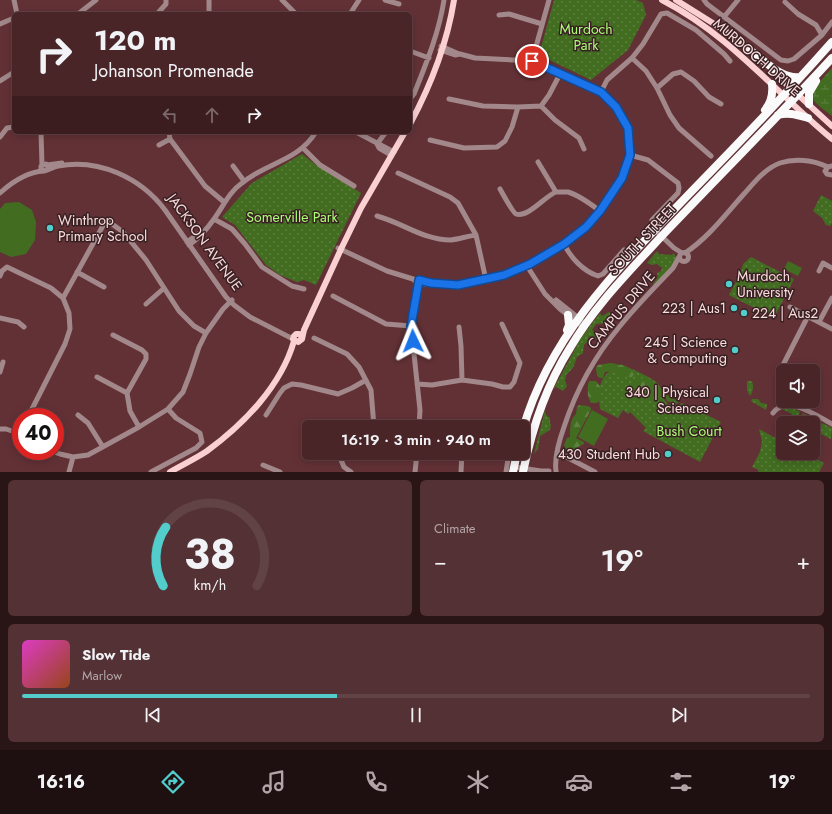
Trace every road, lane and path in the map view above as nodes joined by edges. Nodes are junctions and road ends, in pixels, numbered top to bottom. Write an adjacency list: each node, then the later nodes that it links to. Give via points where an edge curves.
1 (14, 0): 17 (street)
2 (96, 0): 18 (street)
3 (166, 0): 19 (street)
4 (209, 0): 20 (street)
5 (282, 0): 21 (street)
6 (359, 0): 22 (street)
7 (385, 0): 16 (street)
8 (444, 0): 34 (street)
9 (453, 0): 31 (main road)
10 (549, 0): 28 (street)
11 (662, 0): 43 (main road, MURDOCH DRIVE, via 718,36)
12 (676, 0): 32 (main road, MURDOCH DRIVE, via 727,32)
13 (704, 0): 24 (street)
14 (738, 0): 24 (street)
15 (785, 2): 29 (street, via 816,25)
16 (399, 4)
17 (17, 12)
18 (81, 12)
19 (160, 12)
20 (208, 12)
21 (294, 12)
22 (351, 12)
23 (499, 14): 28 (street, via 509,14)
24 (724, 17): 29 (street, via 781,60 794,59)
25 (12, 19): 27 (street)
26 (832, 22): 29 (street)
27 (0, 24)
28 (542, 24): 37 (street)
29 (822, 35)
30 (832, 42): 41 (highway, SOUTH STREET)
31 (442, 49): 37 (street, via 475,58); 56 (main road); 59 (main road, via 429,86)
32 (751, 51): 41 (highway, via 784,74); 45 (main road, MURDOCH DRIVE)
33 (412, 52): 34 (street)
34 (429, 58): 49 (street)
35 (632, 58): 38 (street, via 661,14 667,13 696,30); 44 (street, via 646,71); 46 (street, via 607,80)
36 (832, 59): 48 (highway, SOUTH STREET); 53 (highway, via 812,87)
37 (532, 61): 40 (street)
38 (730, 62)
39 (12, 73): 42 (street)
40 (560, 74): 46 (street); 54 (street)
41 (800, 77): 45 (highway, SOUTH STREET)
42 (0, 82)
43 (772, 84): 47 (main road, MURDOCH DRIVE); 68 (highway, via 769,104)
44 (657, 88): 52 (street, via 673,74 680,72); 79 (street, via 679,128)
45 (790, 88): 47 (highway, SOUTH STREET); 48 (main road, MURDOCH DRIVE)
46 (601, 92): 78 (street, via 616,107 628,128)
47 (784, 94): 51 (main road, MURDOCH DRIVE); 68 (highway, SOUTH STREET)
48 (798, 94): 51 (highway, SOUTH STREET); 53 (main road, MURDOCH DRIVE)
49 (412, 96)
50 (449, 99): 55 (street, via 483,106)
51 (791, 102): 57 (highway, SOUTH STREET); 58 (main road, MURDOCH DRIVE)
52 (721, 104)
53 (808, 104): 60 (main road, MURDOCH DRIVE)
54 (541, 106): 55 (street); 76 (street, via 579,138)
55 (518, 108): 72 (street, via 505,141 497,147 464,148)
56 (412, 115)
57 (778, 115): 58 (highway, via 792,113); 98 (highway, SOUTH STREET)
58 (808, 118): 71 (main road, MURDOCH DRIVE)
59 (412, 120)
60 (832, 126)
61 (12, 127): 69 (street, via 7,128)
62 (41, 134): 82 (street)
63 (169, 134): 70 (street)
64 (314, 134): 75 (street)
65 (360, 134): 73 (street)
66 (384, 134): 73 (street)
67 (403, 134): 77 (main road)
68 (747, 135): 96 (highway, SOUTH STREET)
69 (0, 136)
70 (170, 139): 74 (street); 91 (street, via 205,186)
71 (832, 139)
72 (430, 140)
73 (377, 144): 77 (street, via 379,148)
74 (159, 145)
75 (304, 148): 86 (street); 87 (street, via 320,165)
76 (584, 149)
77 (392, 153): 101 (main road, via 369,188)
78 (630, 155): 92 (street, via 622,178); 95 (street, via 648,160 678,183 680,188)
79 (711, 156)
80 (538, 162): 90 (street)
81 (234, 166): 86 (street)
82 (45, 167): 89 (street, JACKSON AVENUE); 99 (street, JACKSON AVENUE, via 92,166 128,178 157,200)
83 (828, 168): 85 (street, CAMPUS DRIVE, via 828,175); 103 (street, CAMPUS DRIVE, via 803,160 781,163 773,167 760,176 714,228)
84 (398, 173): 97 (street, via 458,203)
85 (832, 175)
86 (244, 180): 91 (street)
87 (354, 186)
88 (500, 189): 90 (street, via 516,214 523,214)
89 (0, 191)
90 (556, 192): 92 (street, via 569,192)
91 (224, 202): 94 (street)
92 (600, 211): 100 (street, via 586,227)
93 (377, 216): 97 (street, via 436,239 452,240)
94 (214, 218): 99 (street, via 202,233); 114 (street, via 232,229 262,266 292,286)
95 (652, 220)
96 (654, 231): 98 (street); 124 (highway, SOUTH STREET)
97 (476, 235): 110 (street)
98 (662, 237): 103 (street); 127 (highway, SOUTH STREET)
99 (189, 243): 118 (street, JACKSON AVENUE, via 216,285)
100 (564, 244): 102 (street, via 574,260 598,276 603,274); 104 (street)
101 (340, 247): 111 (street, via 387,271); 134 (main road, via 304,330)
102 (624, 250)
103 (683, 255): 105 (street, CAMPUS DRIVE); 105 (street, CAMPUS DRIVE, via 687,261)
104 (528, 265): 110 (street); 121 (street, via 545,294); 124 (street, via 547,292)
105 (673, 268): 158 (street, CAMPUS DRIVE, via 620,325 598,356 573,404)
106 (832, 268): 107 (street, via 823,263)
107 (818, 271)
108 (77, 272): 112 (street); 113 (street, via 104,222 108,221 123,232 146,260); 116 (street)
109 (0, 276): 116 (street, via 8,267 51,288)
110 (486, 280): 111 (street, via 458,285)
111 (420, 282): 128 (street)
112 (104, 287)
113 (164, 289): 119 (street); 132 (street, via 178,311)
114 (304, 289)
115 (333, 296): 128 (street, via 386,324)
116 (63, 298): 145 (street, via 69,313 70,330)
117 (832, 298): 125 (street)
118 (232, 302): 132 (street); 134 (street, JACKSON AVENUE, via 250,317)
119 (146, 304)
120 (790, 307): 122 (street)
121 (568, 315): 124 (street); 136 (highway, via 569,325)
122 (808, 316): 125 (street); 138 (street)
123 (0, 318): 129 (street, via 18,322)
124 (577, 320): 127 (street); 136 (highway, SOUTH STREET)
125 (819, 322): 131 (street)
126 (502, 324): 142 (street, via 520,363 514,382 510,387 506,387)
127 (584, 325): 168 (highway, SOUTH STREET, via 564,356 546,395)
128 (411, 326): 143 (street)
129 (24, 327)
130 (459, 327): 142 (street)
131 (832, 329)
132 (206, 333): 146 (street, via 182,392)
133 (113, 336): 144 (street, via 146,354 146,359)
134 (297, 338): 172 (main road, via 279,376 234,430 206,451); 173 (main road, via 288,365 273,389 248,418 209,452)
135 (314, 338): 141 (street, via 347,354 359,367)
136 (564, 338): 152 (highway, SOUTH STREET, via 549,366)
137 (3, 362): 139 (street)
138 (784, 364)
139 (0, 372)
140 (97, 376): 144 (street)
141 (366, 380): 149 (street, via 338,394 292,384 284,388); 150 (street, via 371,390)
142 (462, 380): 143 (street, via 432,385)
143 (417, 384): 151 (street)
144 (127, 393): 154 (street, via 130,411)
145 (33, 408)
146 (168, 409): 154 (street); 171 (street, via 176,418 200,433 202,442 196,448)
147 (773, 413): 153 (street, via 780,407 792,405)
148 (78, 415): 157 (street, via 88,423)
149 (266, 415)
150 (373, 420)
151 (419, 420)
152 (527, 420)
153 (832, 424)
154 (139, 427): 157 (street)
155 (0, 429): 156 (street)
156 (12, 431)
157 (103, 447): 160 (street, via 88,455)
158 (557, 452): 161 (street, CAMPUS DRIVE); 180 (street)
159 (64, 455): 160 (street)
160 (73, 456): 170 (street)
161 (556, 458): 169 (street, CAMPUS DRIVE); 179 (street, CAMPUS DRIVE)
162 (341, 460): 175 (street, via 344,467)
163 (416, 460): 176 (street)
164 (462, 460): 177 (street)
165 (508, 460): 178 (street)
166 (517, 460): 168 (highway)
167 (263, 465): 174 (street)
168 (517, 471): 169 (street)
169 (549, 471): 179 (street, CAMPUS DRIVE)
170 (69, 472)
171 (152, 472)
172 (170, 472)
173 (175, 472)
174 (280, 472)
175 (351, 472)
176 (415, 472)
177 (461, 472)
178 (506, 472)
179 (556, 472)
180 (595, 472)

